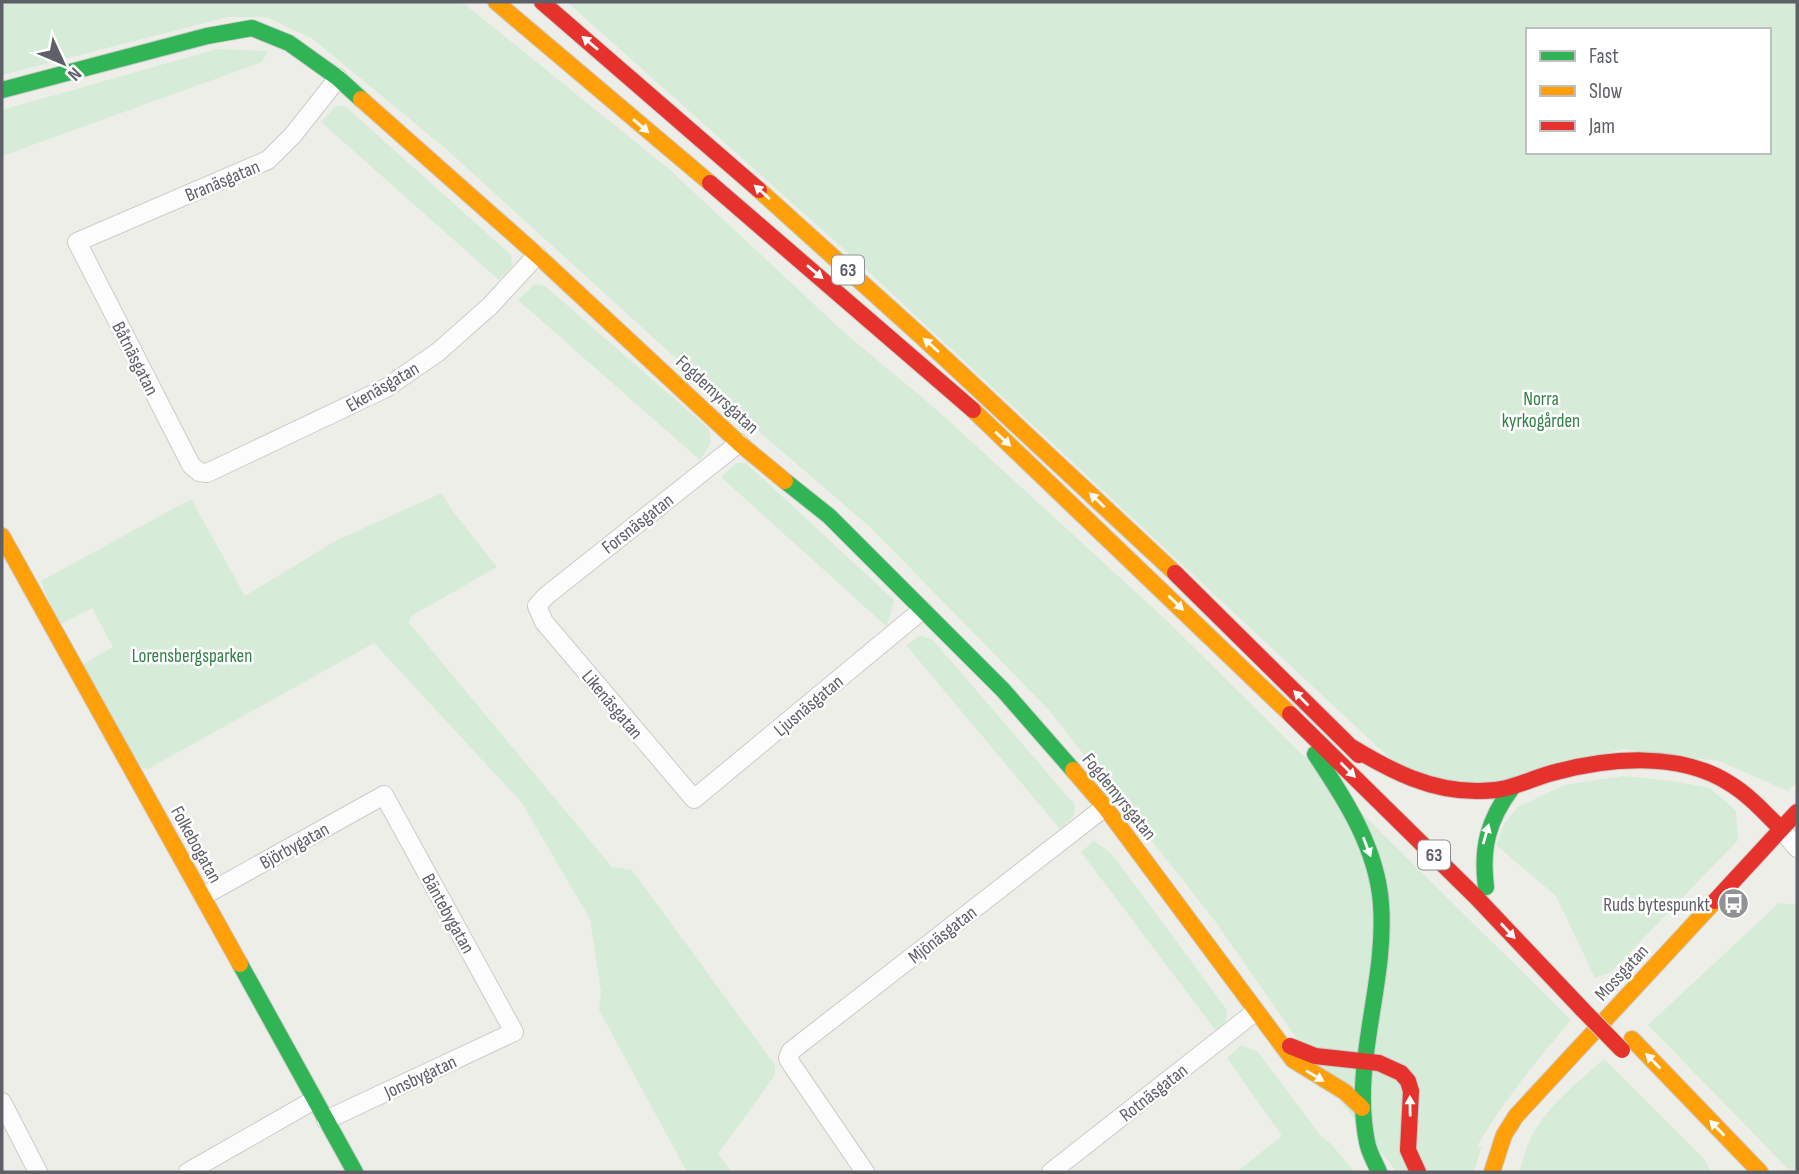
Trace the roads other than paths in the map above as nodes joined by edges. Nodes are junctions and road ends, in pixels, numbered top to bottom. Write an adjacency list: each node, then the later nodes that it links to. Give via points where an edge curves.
1 (496, 2): 12 (main road, 63, one-way to 12, via 954,393)
2 (542, 2): 13 (main road, 63, one-way to 2, via 967,377 696,132)
3 (338, 78): 4 (main road, Fogdemyrsgatan, via 289,43 252,28); 5 (street, Branäsgatan, via 268,160); 6 (main road, Fogdemyrsgatan)
4 (2, 90)
5 (77, 242): 8 (street, Båtnäsgatan, via 191,465)
6 (537, 255): 7 (main road, Fogdemyrsgatan); 8 (street, Ekenäsgatan, via 491,306 438,352 386,388 206,473)
7 (739, 443): 10 (street, Forsnäsgatan); 11 (main road, Fogdemyrsgatan, via 829,516)
8 (199, 472)
9 (2, 537): 24 (main road, Folkebogatan)
10 (537, 606): 17 (street, Likenäsgatan, via 544,622)
11 (922, 610): 17 (street, Ljusnäsgatan); 18 (main road, Fogdemyrsgatan, via 1003,690)
12 (1281, 705): 25 (main road, 63, one-way to 25); 30 (main road, one-way to 30, via 1357,822 1378,884 1380,962)
13 (1350, 746): 14 (main road, 63); 15 (main road, via 1412,780 1447,789)
14 (1389, 786)
15 (1512, 788): 21 (main road, via 1582,766 1658,761 1710,772); 23 (main road, one-way to 15, via 1482,864 1486,830)
16 (384, 794): 24 (street, Björbygatan); 27 (street, Bäntebygatan)
17 (694, 799)
18 (1105, 807): 26 (main road, Fogdemyrsgatan); 39 (street, Mjönäsgatan, via 789,1054)
19 (1797, 812): 21 (main road, Mossgatan)
20 (1428, 827): 23 (main road, 63)
21 (1781, 829): 22 (street); 43 (main road, Mossgatan, via 1516,1116 1504,1135)
22 (1797, 848)
23 (1486, 887): 25 (main road, 63)
24 (203, 896): 31 (main road, Folkebogatan)
25 (1588, 1004): 29 (main road, 63)
26 (1255, 1012): 28 (main road, Fogdemyrsgatan); 40 (street, Rotnäsgatan)
27 (514, 1032): 34 (street, Jonsbygatan)
28 (1274, 1037): 30 (main road, Fogdemyrsgatan, via 1301,1053); 33 (main road, Fogdemyrsgatan, one-way to 33, via 1293,1060)
29 (1627, 1045): 35 (main road, 63); 44 (main road, 63, one-way to 29)
30 (1366, 1062): 33 (main road); 42 (main road, Fogdemyrsgatan, one-way to 30, via 1408,1147 1412,1104 1405,1079 1391,1068)
31 (314, 1100): 34 (main road, Folkebogatan); 37 (street)
32 (2, 1102): 36 (street)
33 (1362, 1108): 41 (main road, via 1367,1148)
34 (326, 1121): 38 (main road, Folkebogatan)
35 (1702, 1135)
36 (38, 1172)
37 (188, 1172)
38 (355, 1172)
39 (865, 1172)
40 (1051, 1172)
41 (1379, 1172)
42 (1418, 1172)
43 (1492, 1172)
44 (1760, 1172)

